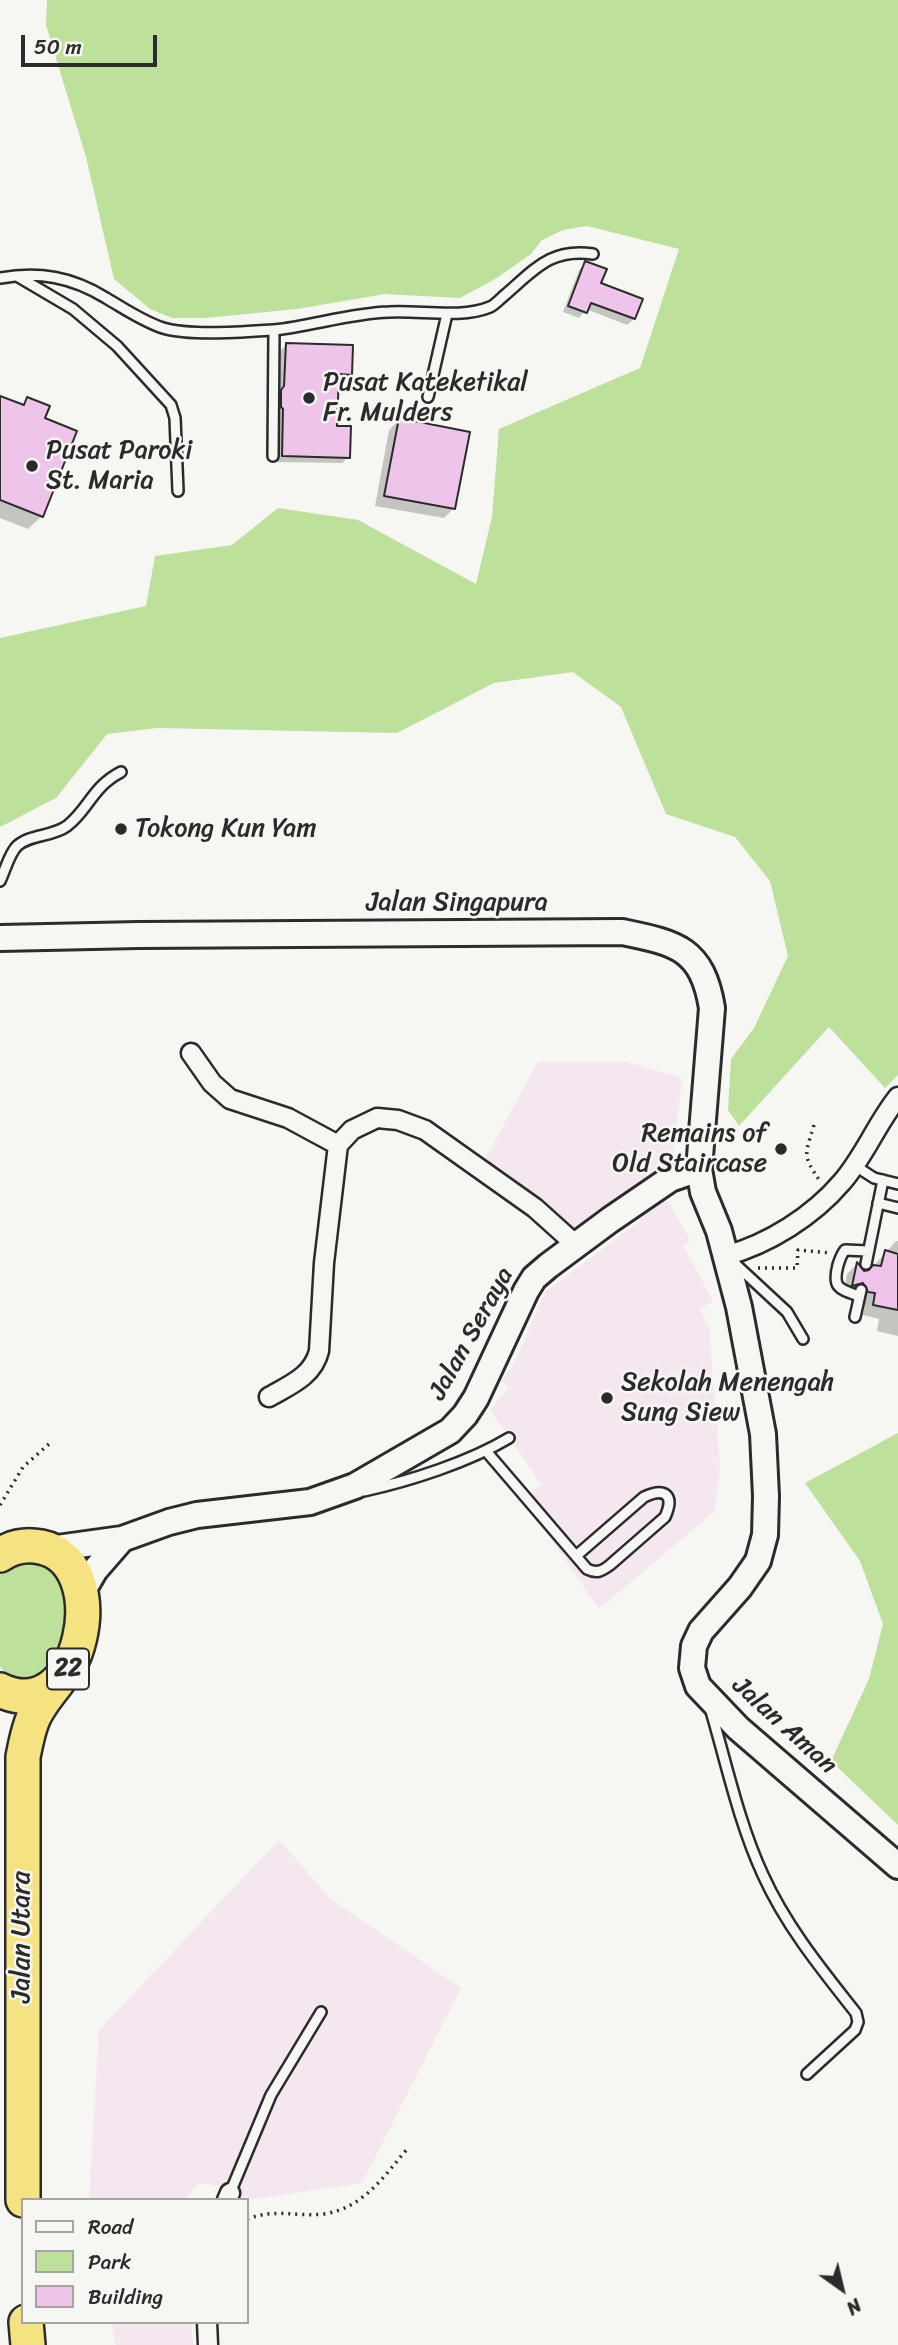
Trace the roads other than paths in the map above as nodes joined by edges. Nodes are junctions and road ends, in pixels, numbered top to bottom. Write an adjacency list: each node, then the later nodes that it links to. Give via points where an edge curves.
1 (593, 254): 4 (lane, via 559,255 543,262 491,307)
2 (16, 275): 3 (lane); 5 (lane, via 55,276 164,328); 8 (lane, via 72,309 117,346 171,405)
3 (0, 278)
4 (447, 314): 5 (lane, via 388,312); 6 (lane)
5 (274, 330): 7 (lane)
6 (428, 397)
7 (273, 456)
8 (178, 491)
9 (121, 772): 10 (lane, via 104,781 71,823 16,847)
10 (0, 881)
11 (0, 938): 16 (street, Jalan Singapura, via 622,932 669,942 701,969 712,1008)
12 (191, 1054): 14 (street, via 230,1099 288,1118)
13 (898, 1097): 15 (street)
14 (338, 1144): 21 (street, via 352,1130 377,1118 425,1129); 27 (street, via 324,1262 320,1351 309,1373)
15 (854, 1165): 17 (lane); 23 (street, via 830,1194 766,1241)
16 (699, 1169): 21 (street, Jalan Seraya, via 670,1179); 23 (street, Jalan Aman)
17 (883, 1180): 18 (lane); 19 (lane)
18 (898, 1184)
19 (878, 1203): 20 (lane); 22 (lane)
20 (898, 1208)
21 (575, 1244): 30 (street, Jalan Seraya, via 534,1278 476,1398 450,1431)
22 (868, 1251): 24 (lane); 25 (lane, via 845,1250 835,1282 841,1290 860,1293)
23 (726, 1256): 26 (lane, via 787,1312); 39 (street, Jalan Aman, via 763,1434 765,1535 758,1560 694,1646 692,1668)
24 (866, 1264)
25 (855, 1317)
26 (803, 1339)
27 (269, 1397)
28 (509, 1438): 29 (lane)
29 (486, 1451): 30 (lane, via 387,1486); 35 (lane)
30 (325, 1499): 32 (street, Jalan Seraya, via 197,1515)
31 (0, 1532): 33 (highway, 22)
32 (122, 1539): 33 (street, Jalan Seraya); 36 (street)
33 (50, 1549): 34 (highway, via 19,1545); 36 (highway, 22, via 70,1567)
34 (0, 1555)
35 (576, 1556): 35 (lane, via 587,1569 601,1571 665,1517 669,1499 656,1491 644,1497)
36 (81, 1594): 37 (highway, 22, via 83,1626 78,1647)
37 (57, 1683): 38 (highway, 22, via 25,1697); 44 (highway, Jalan Utara / 22, via 36,1709 23,1757)
38 (0, 1690)
39 (707, 1696): 40 (street, Jalan Aman); 42 (lane, via 742,1822 764,1877 804,1946 856,2013 855,2030)
40 (898, 1866)
41 (321, 2012): 43 (lane, via 271,2095)
42 (807, 2074)
43 (229, 2196)
44 (23, 2198)
45 (26, 2324): 47 (highway)
46 (207, 2324): 48 (street)
47 (28, 2345)
48 (208, 2345)

